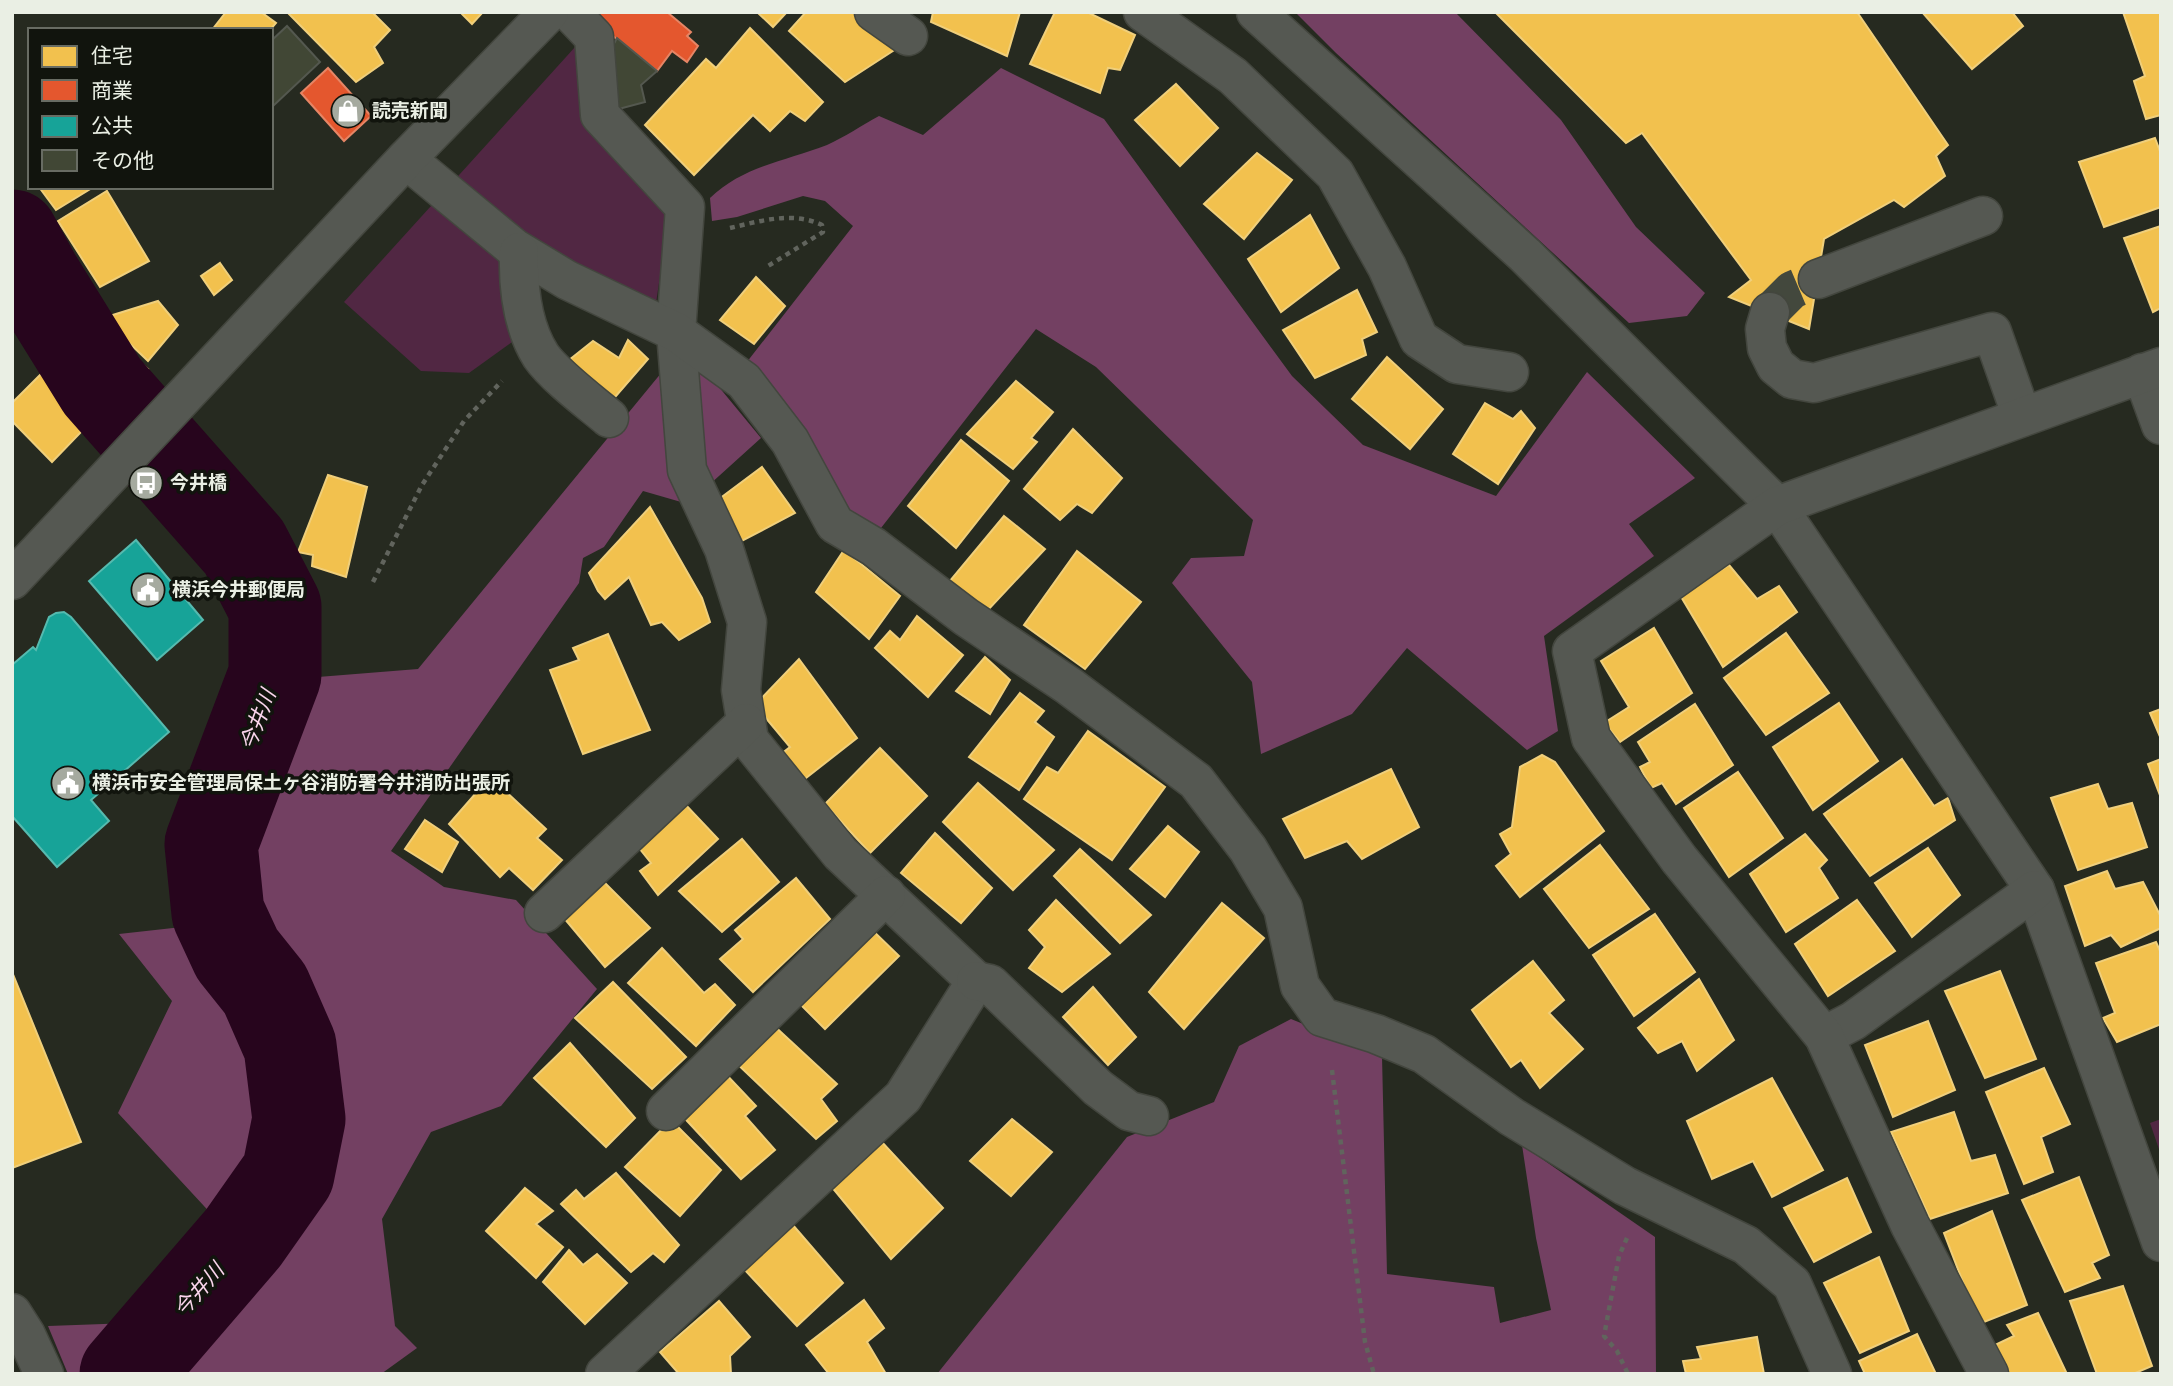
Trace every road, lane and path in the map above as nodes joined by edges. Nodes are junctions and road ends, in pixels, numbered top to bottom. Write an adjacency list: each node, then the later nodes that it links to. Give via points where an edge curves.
1 (549, 12): 7 (street)
2 (570, 12): 14 (street, via 594,37 600,115 685,207)
3 (874, 12): 6 (street)
4 (1143, 12): 17 (street, via 1233,76 1335,174 1387,267 1419,339 1457,364)
5 (1256, 12): 21 (street, via 1525,255)
6 (908, 36)
7 (406, 159): 10 (street); 22 (street)
8 (1983, 216): 12 (street)
9 (726, 229): 11 (path, via 785,218 808,218 822,225 824,232)
10 (519, 251): 14 (street, via 567,280); 15 (street, via 518,280 526,319)
11 (768, 266)
12 (1818, 279)
13 (1770, 312): 18 (street, via 1765,329 1767,348 1776,366 1792,379 1814,383 1992,332)
14 (676, 332): 24 (street, via 687,470 724,549 747,622); 29 (street, via 744,381 790,441 835,524 874,547 1196,781 1248,849 1283,908 1300,986)
15 (542, 356): 19 (street); 23 (path, via 506,377 464,421 422,485)
16 (2152, 370): 18 (street); 20 (street)
17 (1508, 372)
18 (2022, 417): 21 (street)
19 (609, 418)
20 (2161, 425)
21 (1777, 506): 25 (street); 30 (street, via 1572,651 1591,738 1679,859)
22 (12, 580)
23 (373, 582)
24 (744, 707): 26 (street, via 749,740 840,853); 27 (street)
25 (2035, 890): 30 (street, via 1853,1021); 34 (street)
26 (886, 895): 28 (street); 31 (street)
27 (544, 913)
28 (976, 981): 32 (street, via 990,984 1098,1088 1129,1111); 37 (street, via 903,1097)
29 (1322, 1017): 33 (street, via 1424,1054 1511,1117); 38 (path, via 1365,1342)
30 (1824, 1036): 41 (street, via 1910,1225)
31 (666, 1111)
32 (1149, 1116)
33 (1649, 1198): 39 (path, via 1619,1256 1604,1336); 40 (street, via 1746,1245 1792,1284)
34 (2161, 1242)
35 (19, 1324): 36 (street)
36 (44, 1374)
37 (604, 1374)
38 (1374, 1374)
39 (1628, 1374)
40 (1832, 1374)
41 (1989, 1374)

